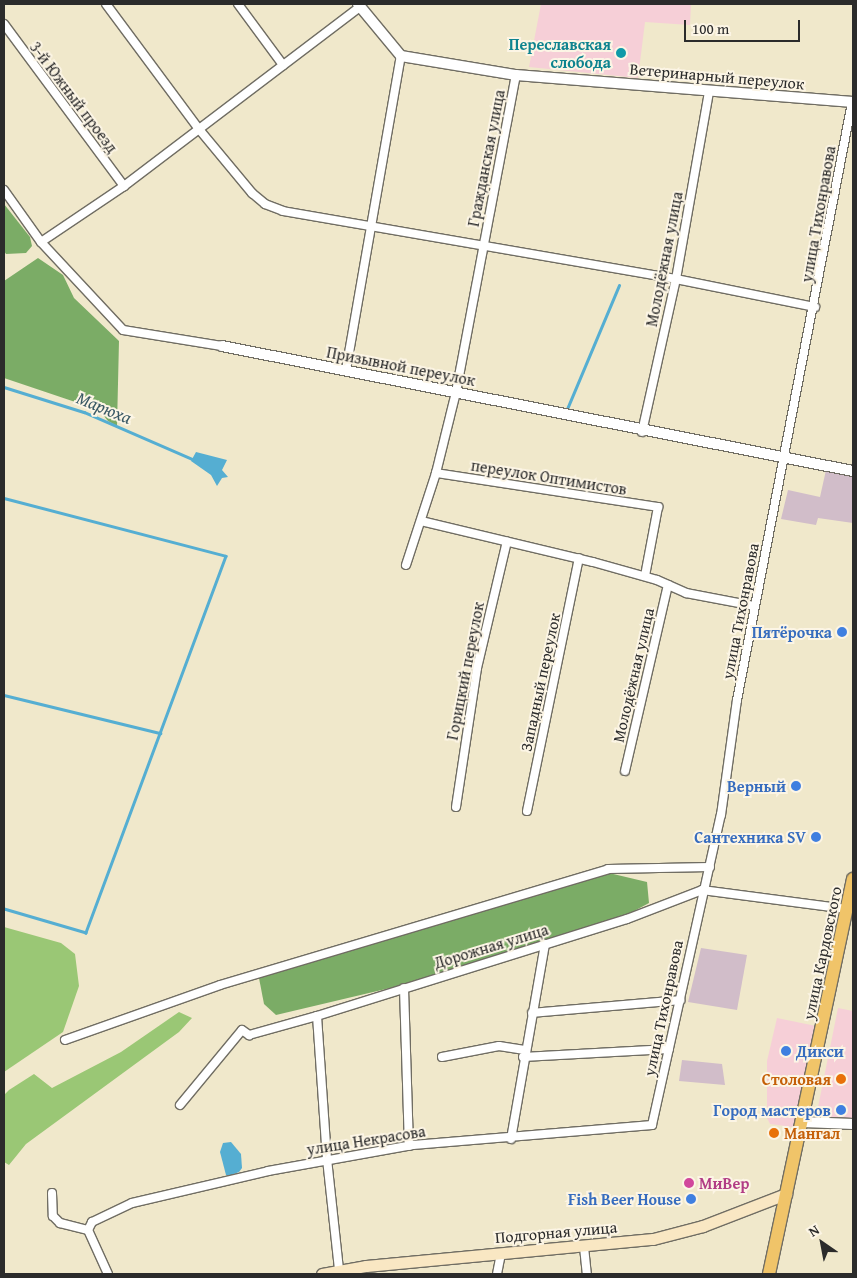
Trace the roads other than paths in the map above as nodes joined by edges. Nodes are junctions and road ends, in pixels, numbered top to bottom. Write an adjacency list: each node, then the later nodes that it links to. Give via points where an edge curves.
1 (106, 4): 10 (street, Гражданская улица)
2 (238, 4): 6 (street)
3 (359, 5): 5 (street); 6 (street)
4 (4, 24): 11 (street, 3-й Южный проезд)
5 (401, 56): 7 (street, Ветеринарный переулок); 13 (street)
6 (283, 66): 10 (street)
7 (516, 75): 8 (street, Ветеринарный переулок); 15 (street, Гражданская улица)
8 (709, 91): 9 (street, Ветеринарный переулок); 16 (street, Молодёжная улица)
9 (853, 102): 17 (street, улица Тихонравова)
10 (198, 128): 11 (street); 13 (street, Гражданская улица, via 265,204 283,212)
11 (124, 186): 14 (street)
12 (4, 190): 14 (street, Призывной переулок)
13 (373, 225): 15 (street, Гражданская улица); 19 (street)
14 (41, 242): 18 (street, Призывной переулок, via 124,330)
15 (483, 246): 16 (street); 20 (street, Гражданская улица)
16 (676, 279): 17 (street); 21 (street, Молодёжная улица)
17 (815, 306): 22 (street, улица Тихонравова)
18 (222, 346): 19 (street, Призывной переулок)
19 (346, 370): 20 (street, Призывной переулок)
20 (456, 392): 21 (street, Призывной переулок); 24 (street, Гражданская улица)
21 (642, 432): 22 (street, Призывной переулок)
22 (783, 458): 23 (street, Призывной переулок); 31 (street, улица Тихонравова)
23 (853, 471)
24 (436, 473): 25 (street, Гражданская улица); 29 (street, переулок Оптимистов, via 658,508)
25 (420, 521): 26 (street); 28 (street, Гражданская улица)
26 (507, 541): 27 (street); 33 (street, Горицкий переулок, via 477,668)
27 (579, 558): 29 (street); 34 (street, Западный переулок)
28 (406, 564)
29 (645, 576): 30 (street)
30 (668, 585): 31 (street, via 686,593); 32 (street, Молодёжная улица)
31 (754, 606): 35 (street, улица Тихонравова)
32 (625, 771)
33 (456, 807)
34 (527, 811)
35 (710, 866): 37 (street, улица Тихонравова); 45 (street, via 608,869 220,984)
36 (853, 879): 38 (main road, улица Кардовского)
37 (702, 890): 39 (street, Дорожная улица); 40 (street, Дорожная улица, via 627,919); 42 (street, улица Тихонравова)
38 (852, 892): 39 (main road, улица Кардовского)
39 (847, 909): 50 (main road, улица Кардовского)
40 (545, 944): 41 (street, Дорожная улица); 43 (street)
41 (404, 988): 44 (street, Дорожная улица); 54 (street)
42 (680, 1000): 43 (street); 46 (street, улица Тихонравова)
43 (532, 1012): 47 (street)
44 (317, 1016): 49 (street, Дорожная улица, via 249,1035 242,1030); 55 (street)
45 (65, 1040)
46 (669, 1049): 47 (street); 51 (street, улица Тихонравова)
47 (524, 1054): 48 (street, via 499,1046); 53 (street)
48 (442, 1057)
49 (180, 1105)
50 (803, 1122): 52 (street); 57 (main road, улица Кардовского)
51 (652, 1124): 53 (street, улица Некрасова)
52 (853, 1124)
53 (511, 1138): 54 (street, улица Некрасова)
54 (408, 1146): 55 (street, улица Некрасова)
55 (327, 1159): 58 (street, улица Некрасова, via 132,1203 92,1222); 61 (street)
56 (52, 1193): 58 (street, via 53,1216 60,1222)
57 (786, 1194): 59 (main road, Подгорная улица, via 683,1232); 66 (main road, улица Кардовского)
58 (88, 1230): 62 (street)
59 (584, 1247): 60 (main road, Подгорная улица); 65 (street)
60 (501, 1253): 61 (main road, Подгорная улица); 64 (street)
61 (339, 1270): 63 (main road, Подгорная улица)
62 (108, 1274)
63 (322, 1274)
64 (497, 1274)
65 (587, 1274)
66 (769, 1274)

